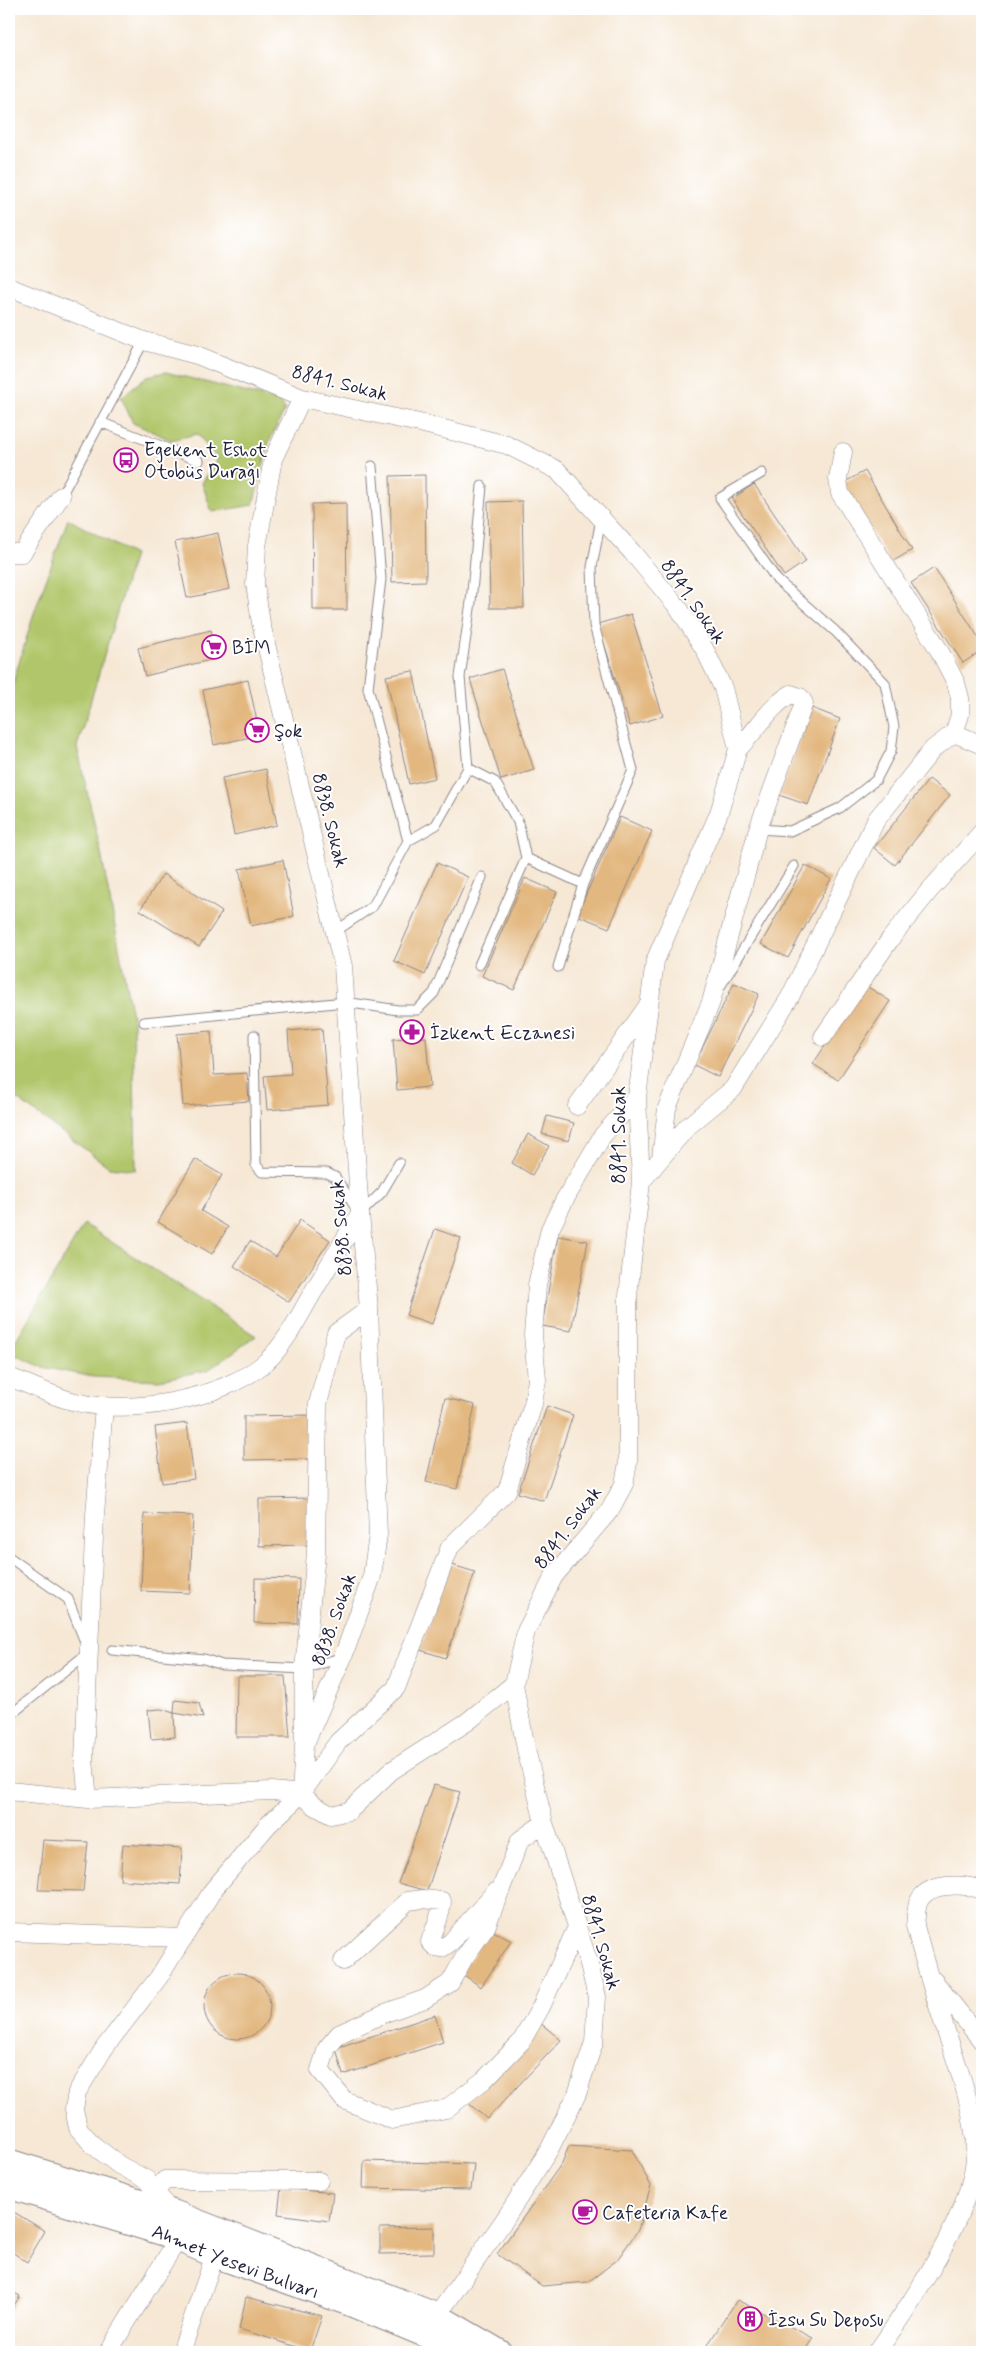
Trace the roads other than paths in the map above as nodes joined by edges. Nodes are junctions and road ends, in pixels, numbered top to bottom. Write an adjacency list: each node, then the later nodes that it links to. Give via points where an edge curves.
1 (9, 287): 2 (street, 8841. Sokak)
2 (144, 340): 3 (street, 8841. Sokak, via 197,355); 4 (lane)
3 (302, 398): 11 (street, 8841. Sokak, via 507,445 557,470); 24 (street, 8838. Sokak, via 273,459 256,546 255,584)
4 (100, 422): 6 (lane); 10 (lane)
5 (843, 452): 13 (street, via 838,479 840,493 939,650 956,683 960,714)
6 (200, 460)
7 (372, 466): 19 (lane, via 381,579 368,688)
8 (762, 473): 17 (lane, via 720,498 777,580 885,683 894,727 891,751 876,780 840,808 790,831)
9 (482, 486): 16 (lane, via 460,678)
10 (61, 496): 12 (street, via 22,553)
11 (601, 519): 15 (street, 8841. Sokak, via 680,610 705,650 723,688); 23 (lane, via 592,567 594,625 633,770)
12 (9, 553)
13 (954, 733): 14 (street); 35 (street, via 933,749 876,820 790,997 733,1089 687,1127)
14 (982, 745)
15 (738, 749): 17 (street, via 754,734 778,701 791,694 800,697 804,703); 29 (street, 8841. Sokak, via 719,813 655,961)
16 (468, 768): 19 (lane, via 436,826); 20 (lane, via 495,782 518,822)
17 (758, 829): 28 (street)
18 (982, 832): 32 (street, via 891,938)
19 (408, 841): 24 (lane, via 373,906)
20 (526, 858): 23 (lane); 25 (lane)
21 (794, 866): 28 (lane)
22 (482, 877): 27 (lane, via 434,993 424,1005 408,1012)
23 (583, 884): 26 (lane)
24 (336, 931): 27 (street, 8838. Sokak, via 343,966)
25 (479, 965)
26 (558, 966)
27 (345, 1002): 30 (lane); 38 (street, 8838. Sokak)
28 (710, 1002): 35 (street, via 667,1108)
29 (650, 1003): 33 (street, 8841. Sokak); 34 (street)
30 (144, 1022)
31 (254, 1035): 38 (lane, via 256,1165 262,1172 327,1173 336,1177)
32 (823, 1037)
33 (637, 1097): 37 (street, 8841. Sokak); 51 (street, via 603,1135 550,1229 537,1285 534,1315 537,1380 507,1491 450,1547 396,1688 338,1742)
34 (577, 1106)
35 (661, 1158): 37 (street)
36 (399, 1163): 38 (lane, via 382,1192)
37 (641, 1182): 47 (street, 8841. Sokak, via 628,1296 628,1463 624,1484 610,1510 554,1576 526,1631)
38 (360, 1214): 39 (street, 8838. Sokak); 41 (street, via 286,1338 266,1361 236,1382 182,1401)
39 (369, 1309): 45 (street, 8838. Sokak, via 378,1534 372,1576); 46 (street, via 336,1333 318,1404 316,1554)
40 (9, 1377): 41 (street, via 66,1400)
41 (104, 1406): 44 (street)
42 (9, 1556): 44 (lane, via 68,1599)
43 (112, 1650): 46 (lane, via 204,1659 222,1665)
44 (89, 1652): 48 (lane); 52 (street, via 84,1760)
45 (343, 1657): 46 (lane); 49 (street, 8838. Sokak)
46 (304, 1669): 49 (street)
47 (514, 1684): 51 (street, via 466,1722 392,1771 349,1811 331,1815); 53 (street, 8841. Sokak)
48 (9, 1716)
49 (304, 1746): 51 (street, 8838. Sokak)
50 (9, 1790): 52 (street)
51 (300, 1794): 52 (street, via 272,1792); 58 (street, via 244,1851 213,1890)
52 (88, 1799)
53 (544, 1823): 54 (street, via 520,1840); 56 (street, 8841. Sokak)
54 (504, 1882): 56 (street, via 486,1928 450,1983 425,1999 339,2034 327,2048 320,2070 344,2100 392,2120 446,2109 484,2080 520,2042 541,2007); 59 (street, via 442,1948 430,1942 442,1911 442,1901 423,1899 408,1901)
55 (982, 1890): 60 (street, via 955,1885 940,1887 918,1902 915,1926)
56 (577, 1927): 68 (street, 8841. Sokak, via 598,1997 594,2042 577,2094 549,2150)
57 (9, 1932): 58 (street)
58 (184, 1938): 65 (street, via 91,2069 78,2092 74,2110 78,2128 93,2145 147,2180)
59 (344, 1961)
60 (930, 1976): 61 (street); 73 (street, via 965,2095 975,2157 969,2188 954,2224 913,2300)
61 (982, 2041)
62 (9, 2162): 66 (street)
63 (320, 2181): 65 (street, via 165,2180)
64 (9, 2186): 66 (street, Ahmet Yesevi Bulvarı)
65 (155, 2192): 66 (street)
66 (173, 2228): 67 (street, Ahmet Yesevi Bulvarı); 68 (street); 69 (street)
67 (215, 2255): 68 (street, Ahmet Yesevi Bulvarı, via 349,2303); 70 (street)
68 (433, 2326): 71 (street, Ahmet Yesevi Bulvarı); 72 (street)
69 (108, 2352)
70 (181, 2352)
71 (456, 2352)
72 (499, 2352)
73 (877, 2352)

